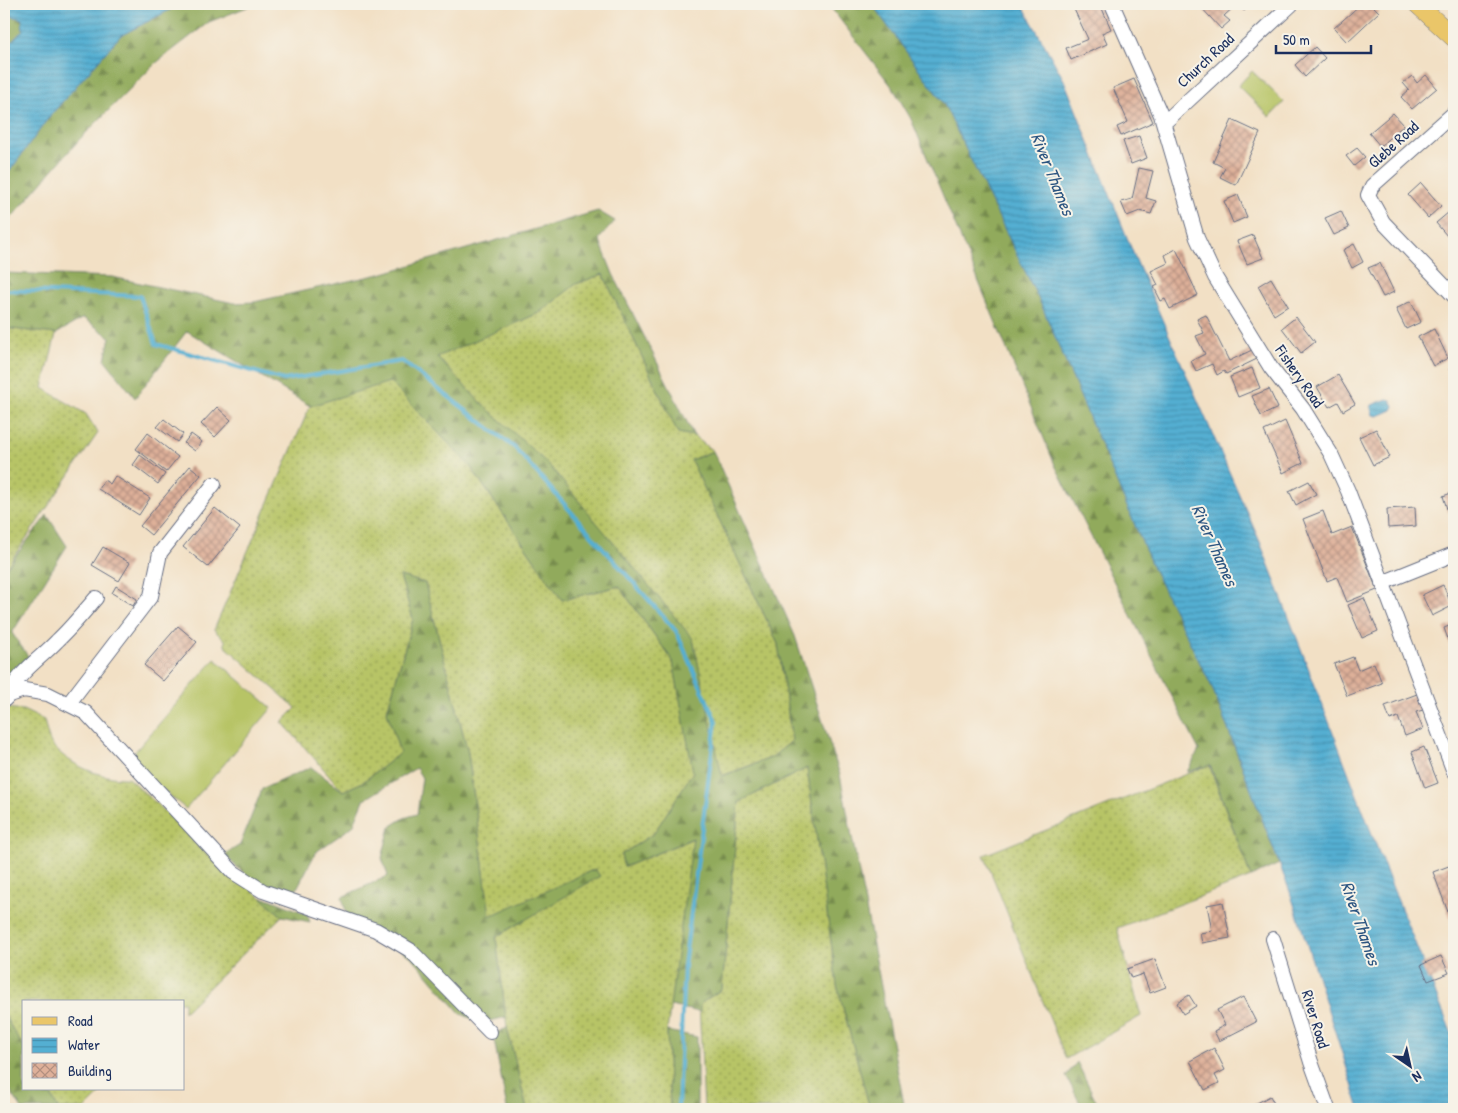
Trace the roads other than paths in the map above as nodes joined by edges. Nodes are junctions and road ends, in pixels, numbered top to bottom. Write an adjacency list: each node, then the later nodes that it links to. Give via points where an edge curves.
1 (1112, 4): 6 (street, Fishery Road)
2 (1292, 4): 6 (street, Church Road)
3 (1417, 4): 4 (main road)
4 (1454, 38)
5 (1454, 113): 7 (street, Glebe Road, via 1372,186 1368,195 1383,222)
6 (1164, 123): 10 (street, Fishery Road, via 1197,238 1215,277 1262,353 1332,454)
7 (1454, 296)
8 (214, 484): 13 (street, via 160,553 151,596)
9 (1454, 554): 10 (street)
10 (1382, 583): 14 (street, Fishery Road)
11 (96, 598): 12 (street, via 22,674)
12 (6, 698): 13 (street, via 24,690 51,694)
13 (69, 703): 16 (street, via 86,713 233,872 263,891 376,930 402,945)
14 (1454, 772)
15 (1273, 939): 17 (street, River Road)
16 (490, 1032)
17 (1328, 1109)

